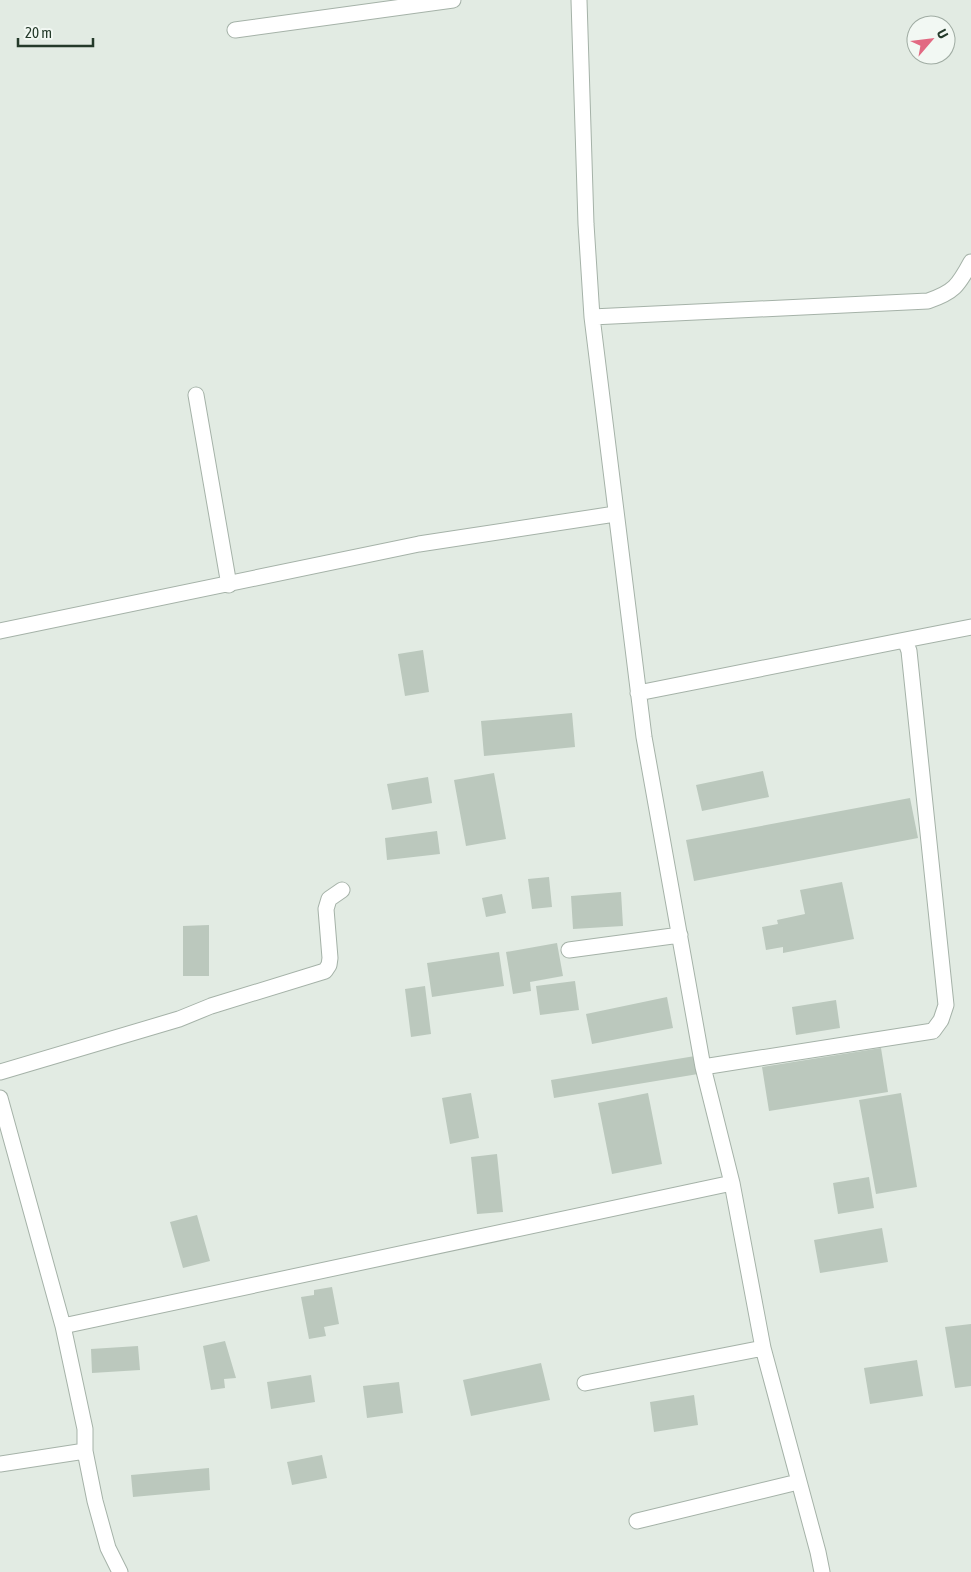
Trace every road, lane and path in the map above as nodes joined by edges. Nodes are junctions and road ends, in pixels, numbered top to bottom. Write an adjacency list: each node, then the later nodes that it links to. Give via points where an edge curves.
1 (453, 0): 3 (street)
2 (579, 0): 5 (street)
3 (235, 30)
4 (971, 262): 5 (street, via 950,294 928,301)
5 (592, 318): 7 (street)
6 (196, 395): 8 (street)
7 (615, 514): 8 (street, via 419,544); 12 (street)
8 (229, 584): 10 (street)
9 (971, 627): 11 (street)
10 (0, 631)
11 (905, 640): 12 (street); 16 (street, via 909,651 946,1005 941,1020 933,1032)
12 (638, 693): 14 (street)
13 (342, 890): 17 (street, via 329,899 326,909 330,958 325,971 211,1006 179,1020)
14 (680, 935): 15 (street); 16 (street)
15 (569, 950)
16 (703, 1067): 19 (street)
17 (0, 1072)
18 (0, 1098): 20 (street)
19 (732, 1183): 20 (street); 21 (street)
20 (63, 1326): 23 (street, via 84,1429)
21 (763, 1348): 22 (street); 25 (street)
22 (585, 1383)
23 (84, 1451): 24 (street); 27 (street, via 108,1548)
24 (0, 1464)
25 (798, 1482): 26 (street); 28 (street)
26 (637, 1521)
27 (120, 1572)
28 (822, 1572)

